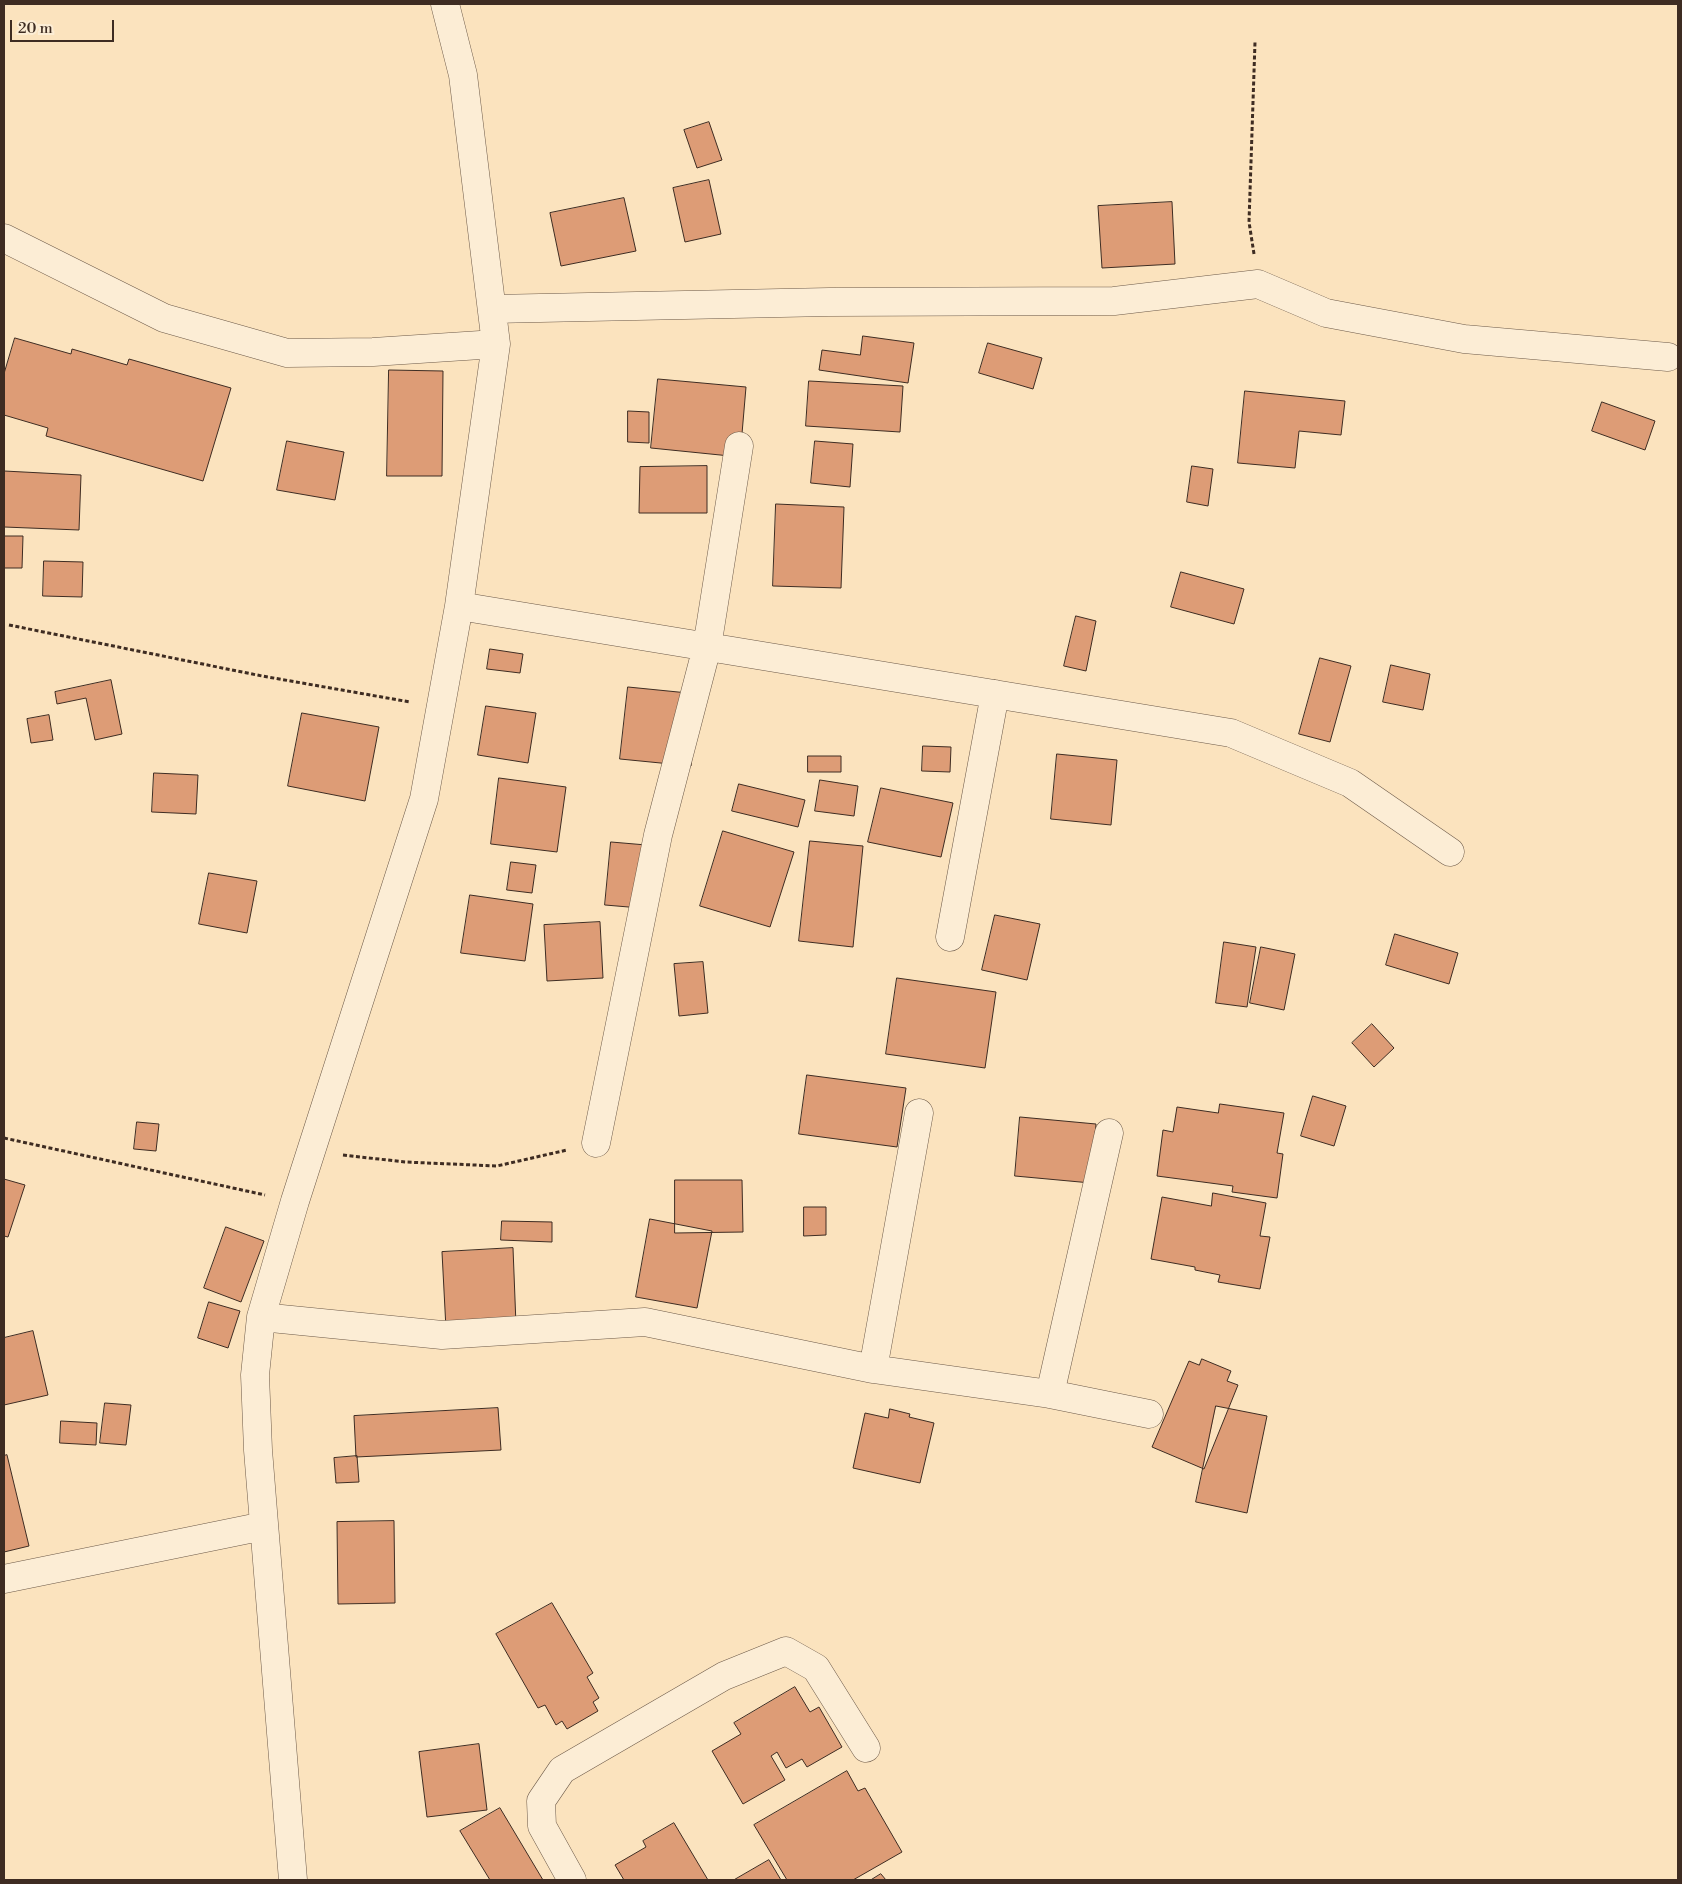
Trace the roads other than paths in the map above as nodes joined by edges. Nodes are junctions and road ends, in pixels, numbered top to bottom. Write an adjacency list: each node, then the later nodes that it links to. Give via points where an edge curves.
1 (445, 4): 3 (street, via 463,75)
2 (4, 238): 4 (street, via 164,318 287,353 373,352)
3 (492, 309): 4 (street); 5 (street, via 829,302 1114,301 1258,284 1326,313 1455,337)
4 (496, 344): 7 (street)
5 (1668, 357)
6 (739, 446): 8 (street)
7 (459, 606): 8 (street); 15 (street, via 424,799 294,1201)
8 (707, 647): 9 (street); 14 (street, via 658,835)
9 (995, 694): 10 (street, via 1231,733 1350,783); 11 (street)
10 (1450, 852)
11 (950, 937)
12 (920, 1113): 16 (street)
13 (1110, 1133): 17 (street)
14 (596, 1143)
15 (261, 1317): 16 (street, via 442,1335 645,1322); 19 (street, via 255,1375)
16 (873, 1370): 17 (street)
17 (1050, 1394): 18 (street)
18 (1149, 1414)
19 (264, 1526): 20 (street); 22 (street)
20 (4, 1579)
21 (866, 1748): 23 (street, via 816,1668 786,1651 724,1676 562,1770 541,1801 542,1826)
22 (293, 1880)
23 (572, 1880)

